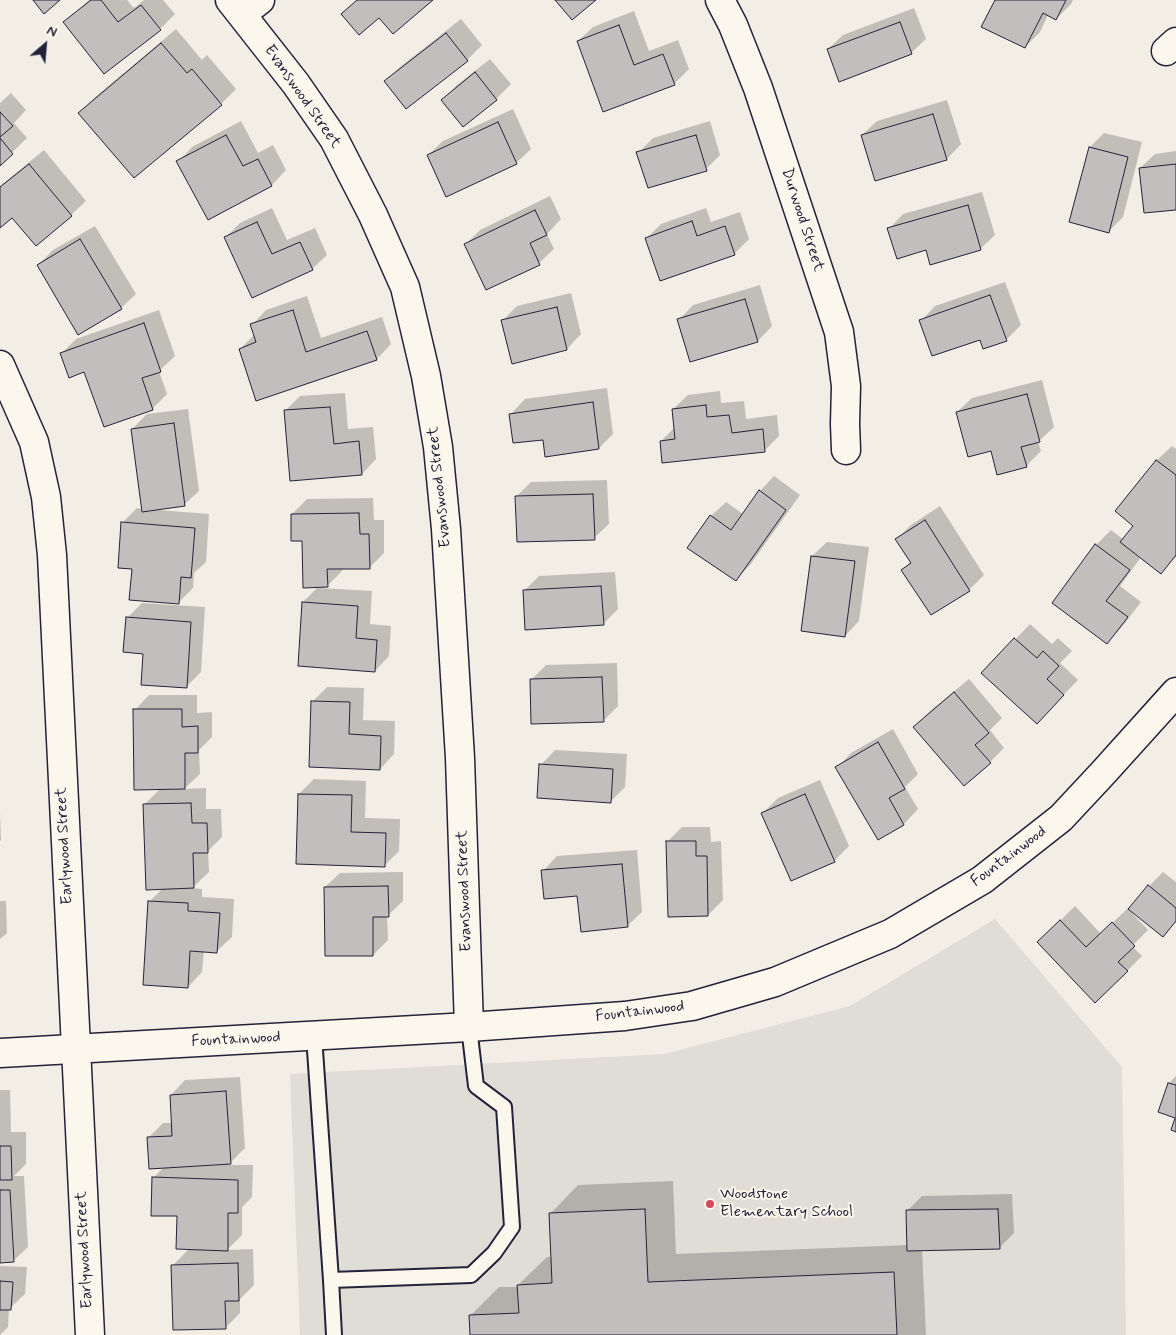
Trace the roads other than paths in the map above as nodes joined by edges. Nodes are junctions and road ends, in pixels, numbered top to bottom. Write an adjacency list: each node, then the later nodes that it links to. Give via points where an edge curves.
1 (720, 0): 4 (street, Durwood Street, via 758,88 839,332 846,386)
2 (244, 5): 6 (street, Evanswood Street, via 334,139 369,206 405,287 426,376 438,447 446,529 460,758)
3 (0, 365): 8 (street, Earlywood Street, via 34,442 46,497 52,555)
4 (846, 450)
5 (1176, 692): 6 (street, Fountainwood, via 1061,818 982,880 890,934 775,982 692,1006 625,1016)
6 (470, 1027): 7 (street, Fountainwood); 10 (lane, via 476,1086 504,1107 512,1227 494,1253 471,1275)
7 (314, 1036): 8 (street, Fountainwood); 10 (lane)
8 (75, 1049): 9 (street, Fountainwood); 11 (street, Earlywood Street)
9 (0, 1053)
10 (331, 1280): 12 (lane)
11 (90, 1335)
12 (334, 1335)

